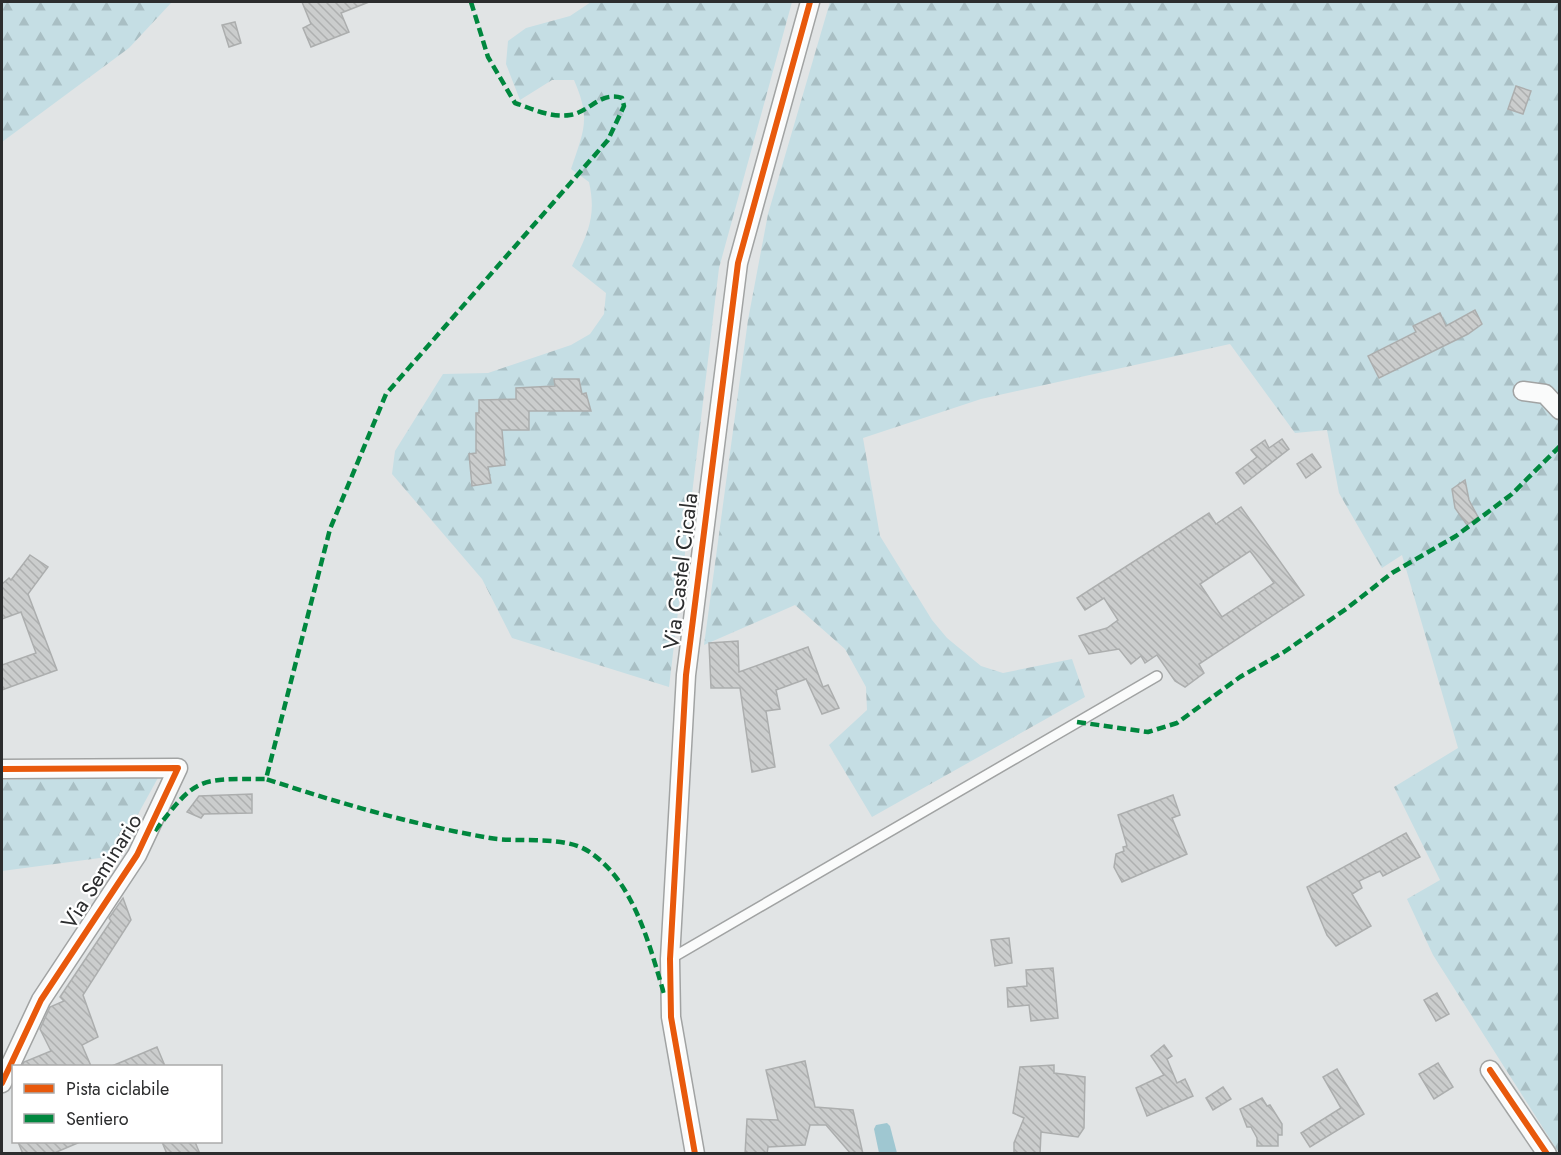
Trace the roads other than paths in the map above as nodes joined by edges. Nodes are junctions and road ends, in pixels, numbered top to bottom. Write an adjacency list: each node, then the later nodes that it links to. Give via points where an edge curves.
1 (810, 2): 6 (street, Via Castel Cicala, via 738,263 686,675)
2 (1524, 391): 3 (street, via 1545,394)
3 (1560, 410)
4 (1156, 676): 6 (lane)
5 (2, 769): 8 (street, Via Seminario, via 178,768 137,855 41,1000)
6 (670, 959): 9 (street, Via Castel Cicala, via 671,1017)
7 (1490, 1070): 10 (street)
8 (2, 1083)
9 (695, 1154)
10 (1547, 1154)

